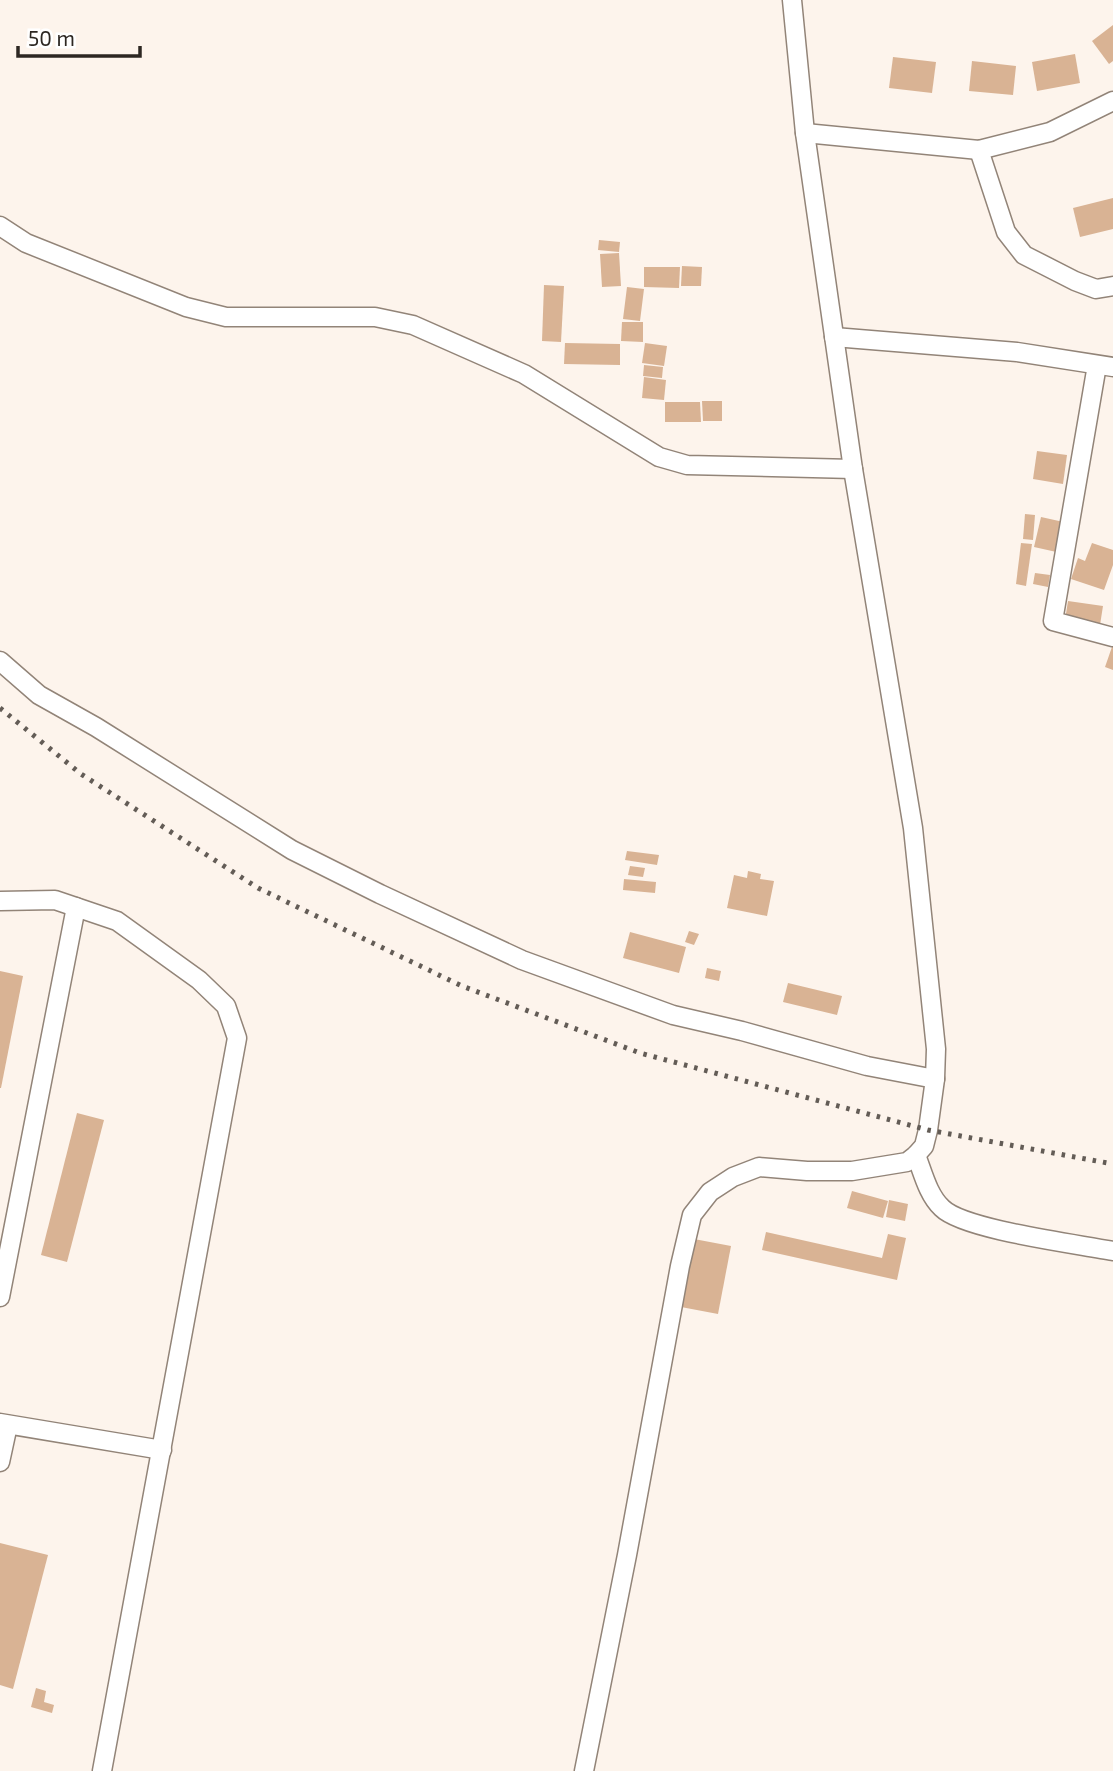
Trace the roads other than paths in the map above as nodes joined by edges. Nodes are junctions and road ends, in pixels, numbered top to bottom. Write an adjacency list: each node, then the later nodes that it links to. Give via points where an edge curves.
1 (792, 0): 3 (street)
2 (1113, 101): 4 (street, via 1050,132)
3 (804, 133): 4 (street); 7 (street)
4 (979, 150): 6 (street, via 1006,232 1024,255 1096,289)
5 (0, 226): 9 (street, via 26,243 186,307 226,317 375,317 414,325 524,374 659,457 687,465)
6 (1113, 286)
7 (834, 337): 8 (street, via 1017,352); 9 (street)
8 (1105, 366): 10 (street, via 1053,621)
9 (853, 469): 14 (street, via 913,828 936,1049)
10 (1113, 636)
11 (0, 662): 14 (street, via 39,695 292,850 522,960 673,1015 867,1066)
12 (0, 901): 13 (street, via 55,900)
13 (76, 907): 17 (street); 19 (street, via 117,921 199,980 226,1006 237,1038)
14 (935, 1079): 15 (street, via 924,1146)
15 (916, 1155): 16 (street, via 942,1209 962,1220); 22 (street, via 907,1162 852,1171 759,1167 710,1192 692,1215)
16 (1113, 1251)
17 (0, 1297)
18 (4, 1424): 19 (street); 20 (street)
19 (162, 1450): 21 (street)
20 (0, 1462)
21 (102, 1771)
22 (584, 1771)

